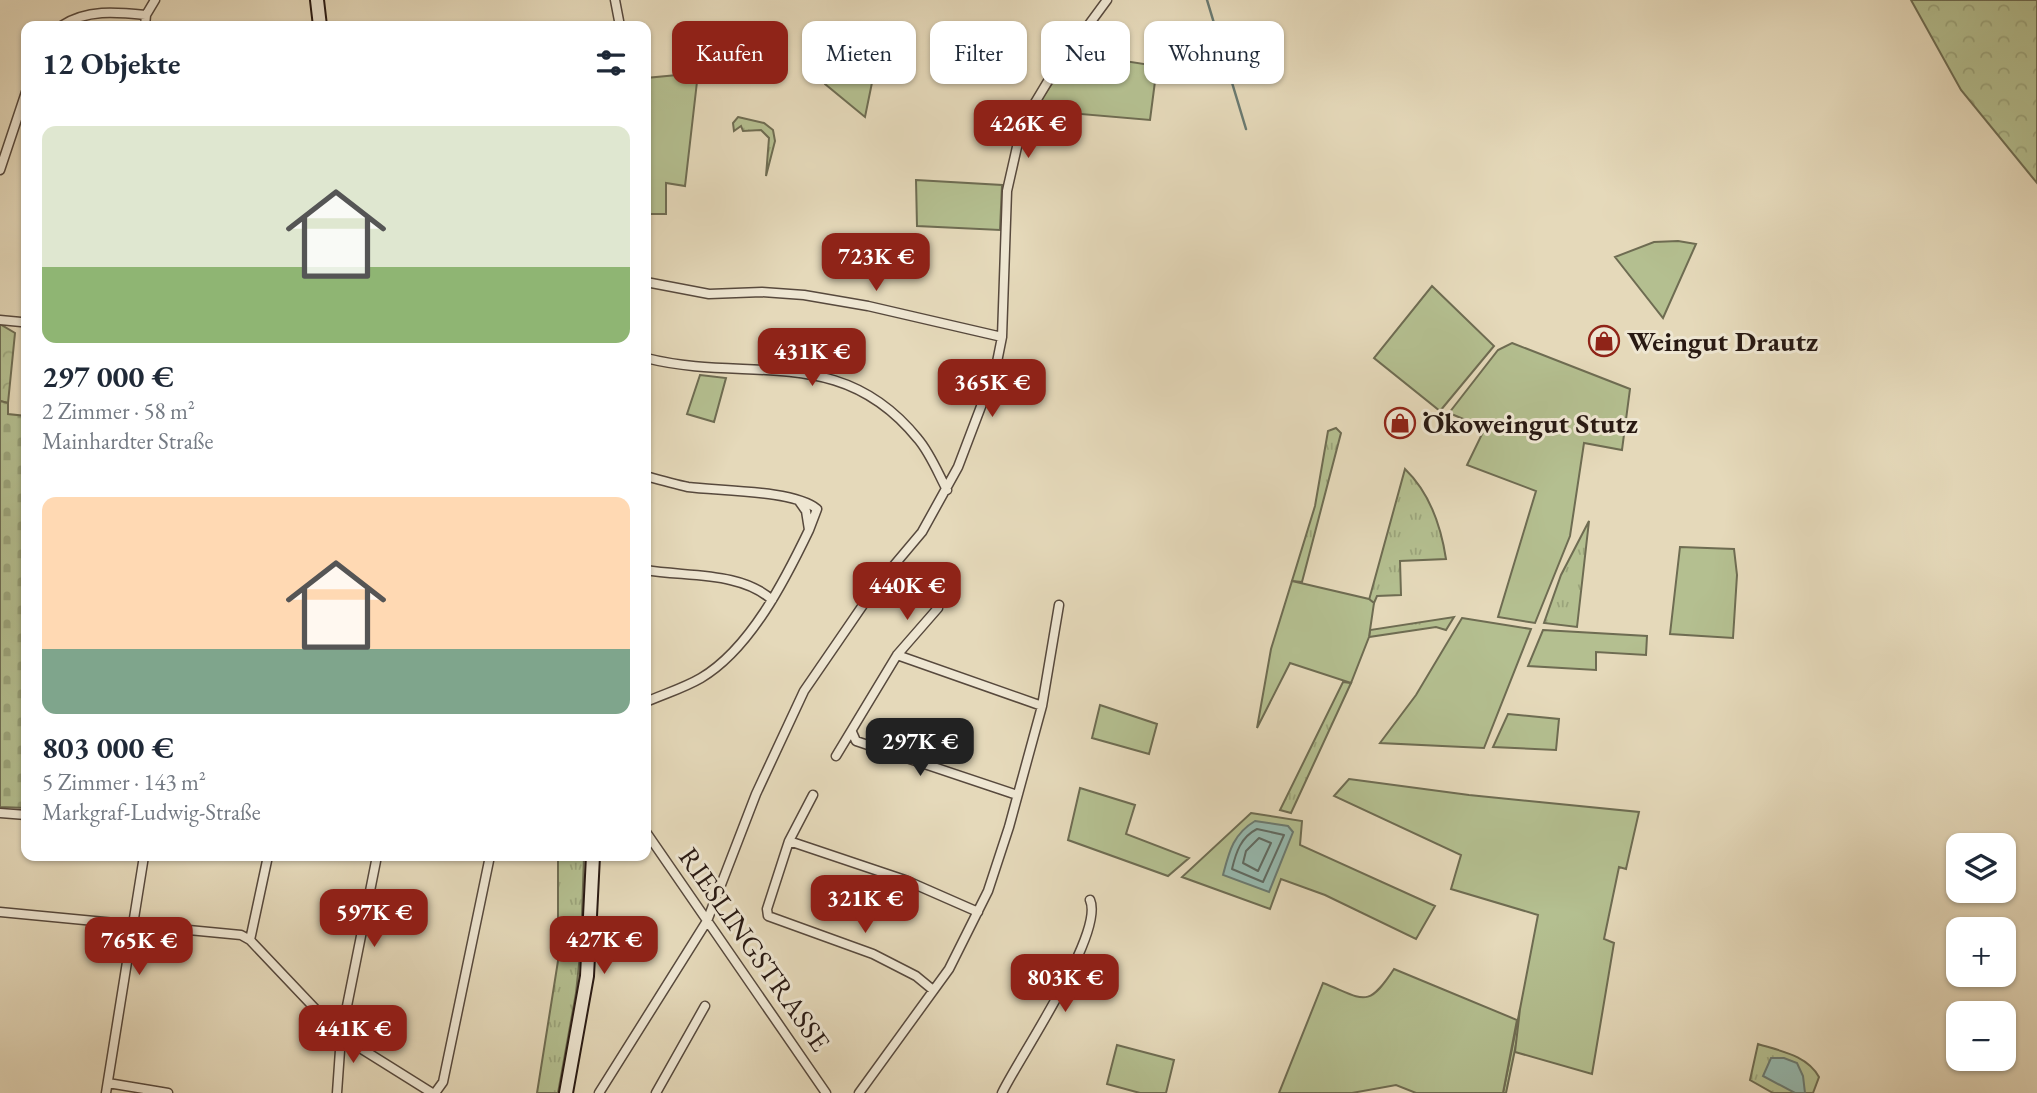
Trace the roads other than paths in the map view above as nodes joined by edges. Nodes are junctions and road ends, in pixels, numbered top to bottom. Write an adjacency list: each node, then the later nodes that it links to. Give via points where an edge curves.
1 (155, 0): 5 (street)
2 (317, 0): 8 (street)
3 (615, 0): 9 (street)
4 (1107, 0): 15 (street, via 1051,76 1019,138 1007,191)
5 (146, 15): 6 (street, via 115,12); 7 (street)
6 (71, 21)
7 (145, 21)
8 (319, 21)
9 (619, 21)
10 (21, 107): 11 (street)
11 (0, 170)
12 (651, 283): 15 (street, via 709,294 762,292 817,298)
13 (0, 320): 14 (street)
14 (21, 322)
15 (1002, 337): 18 (street, via 996,368)
16 (651, 359): 18 (street, via 699,369 809,372 856,389 891,410 920,440)
17 (651, 477): 20 (street, via 688,487 799,501 817,509)
18 (947, 490): 42 (street, via 922,532 874,589 804,691 756,794)
19 (651, 571): 20 (street, via 741,584)
20 (772, 600): 24 (street, via 715,668)
21 (1059, 605): 25 (street)
22 (938, 608): 23 (street)
23 (897, 655): 25 (street); 26 (street)
24 (651, 700)
25 (1042, 706): 29 (street)
26 (852, 732): 27 (street); 29 (street, via 856,741)
27 (836, 756)
28 (813, 795): 33 (street)
29 (1017, 796): 41 (street)
30 (0, 813): 31 (street)
31 (21, 815)
32 (651, 839): 42 (street, RIESLINGSTRASSE)
33 (789, 841): 41 (street, via 915,884); 45 (street, via 768,916 873,954)
34 (143, 861): 43 (street)
35 (267, 861): 44 (street)
36 (376, 861): 47 (street)
37 (489, 861): 52 (street, via 443,1082)
38 (593, 861): 53 (street, via 587,976)
39 (1090, 900): 58 (street, via 1091,918 1057,998)
40 (0, 912): 43 (street)
41 (978, 912): 45 (street, via 958,954)
42 (706, 921): 54 (street); 56 (street, RIESLINGSTRASSE)
43 (131, 926): 44 (street, via 229,933); 48 (street)
44 (250, 940): 47 (street)
45 (933, 990): 57 (street)
46 (705, 1006): 55 (street)
47 (341, 1036): 51 (street); 52 (street)
48 (108, 1083): 49 (street); 50 (street)
49 (106, 1093)
50 (168, 1093)
51 (337, 1093)
52 (433, 1093)
53 (566, 1093)
54 (599, 1093)
55 (656, 1093)
56 (826, 1093)
57 (859, 1093)
58 (1002, 1093)

